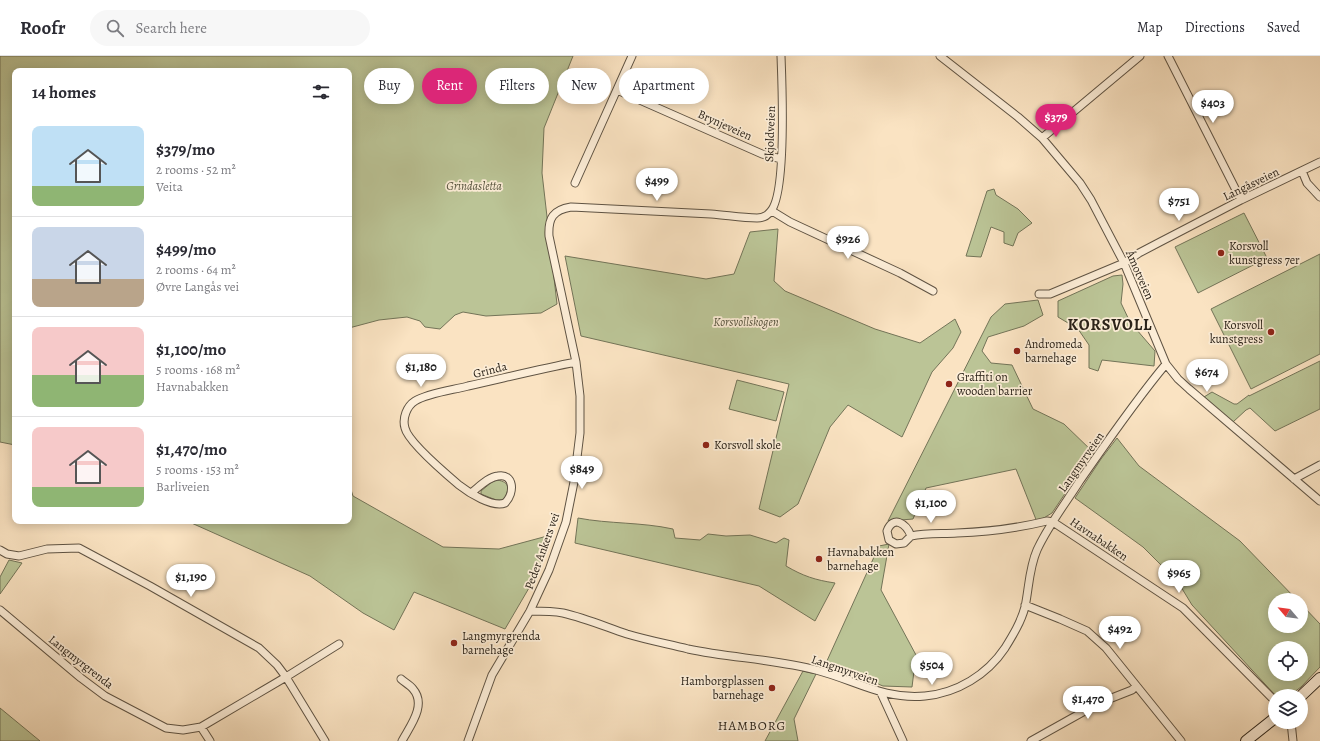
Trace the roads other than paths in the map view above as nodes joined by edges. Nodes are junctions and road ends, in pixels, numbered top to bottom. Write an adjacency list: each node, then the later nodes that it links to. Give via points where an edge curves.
1 (632, 56): 6 (street)
2 (781, 56): 8 (street, Skjoldveien)
3 (940, 56): 7 (street, Åmotveien)
4 (1140, 56): 7 (street)
5 (1168, 56): 13 (street)
6 (617, 90): 8 (street, Brynjeveien, via 762,154); 11 (street)
7 (1042, 138): 15 (street, Åmotveien, via 1091,200)
8 (781, 159): 14 (street, Skjoldveien, via 777,198)
9 (1320, 162): 10 (street, Langåsveien)
10 (1302, 171): 12 (street, via 1307,183); 13 (street, Langåsveien)
11 (575, 184)
12 (1320, 197)
13 (1241, 200): 15 (street, Langåsveien)
14 (772, 211): 16 (street); 18 (street, Peder Ankers vei, via 758,218 571,207 563,208 555,214 548,226 549,236)
15 (1124, 263): 17 (street, Langåsveien, via 1050,294); 19 (street, Åmotveien)
16 (933, 291)
17 (1039, 294)
18 (576, 362): 22 (street, Grinda, via 442,392 410,405 404,425 411,440); 29 (street, Peder Ankers vei, via 581,414 574,482 566,522 549,570)
19 (1166, 364): 21 (street, Åmotveien, via 1189,389); 24 (street, Langmyrveien)
20 (1320, 465): 21 (street)
21 (1294, 479): 23 (street, Åmotveien)
22 (471, 493): 22 (street, Grinda, via 492,478 500,476 510,481 513,490 508,500 497,505)
23 (1320, 501)
24 (1053, 522): 25 (street, Havnabakken, via 997,530); 27 (street, Langmyrveien, via 1036,552); 37 (street, Havnabakken, via 1183,608)
25 (911, 536)
26 (0, 550): 31 (street, via 19,556 47,549 79,548 259,648)
27 (1025, 606): 34 (street, via 1087,631 1106,648); 36 (street, Langmyrveien, via 1018,626 1005,648 988,668 969,682 948,692 924,696 902,697)
28 (0, 610): 39 (street, Langmyrgrenda, via 105,696 166,728 184,730)
29 (530, 611): 36 (street, Langmyrveien, via 563,613 628,634 689,649 807,668 842,677); 44 (street, Peder Ankers vei, via 492,675)
30 (338, 644): 31 (street, Langmyrgrenda)
31 (286, 677): 39 (street, Langmyrgrenda); 42 (street)
32 (1320, 678): 35 (main road)
33 (400, 679): 43 (street, via 414,690 418,702 418,711)
34 (1136, 686): 46 (street); 47 (street)
35 (1308, 689)
36 (881, 693): 45 (street)
37 (1268, 694)
38 (1268, 724): 48 (main road)
39 (201, 726): 41 (street)
40 (1292, 729): 49 (street)
41 (210, 741)
42 (325, 741)
43 (402, 741)
44 (468, 741)
45 (903, 741)
46 (1031, 741)
47 (1181, 741)
48 (1246, 741)
49 (1293, 741)

